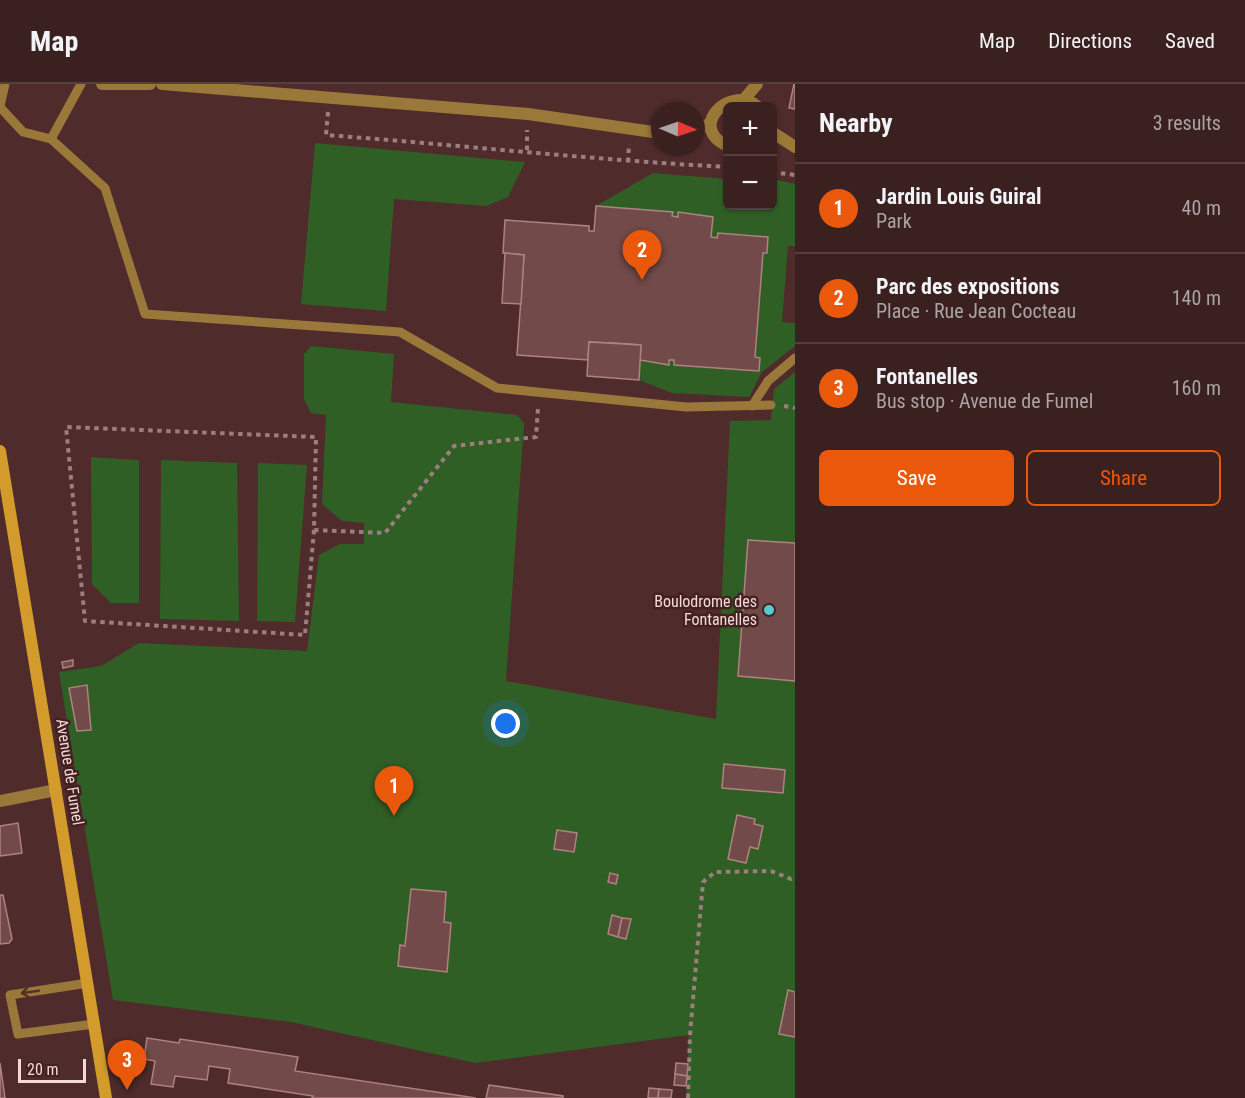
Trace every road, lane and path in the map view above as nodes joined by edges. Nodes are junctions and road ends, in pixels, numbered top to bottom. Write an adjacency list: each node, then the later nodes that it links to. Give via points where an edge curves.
1 (5, 84): 10 (lane)
2 (81, 84): 15 (lane)
3 (102, 84): 4 (street)
4 (150, 84)
5 (162, 84): 8 (street)
6 (756, 84): 7 (street)
7 (746, 97): 9 (street); 11 (street, via 721,101)
8 (337, 99): 13 (street, via 528,114); 18 (path, via 328,110 326,135)
9 (752, 102)
10 (0, 107): 15 (lane, via 23,132)
11 (710, 124): 12 (street); 16 (street, via 717,140)
12 (705, 126)
13 (651, 132)
14 (777, 135): 17 (street)
15 (51, 139): 22 (lane, via 105,188 145,314 400,332 497,388)
16 (723, 143)
17 (795, 147)
18 (723, 167)
19 (777, 173): 20 (path)
20 (795, 175)
21 (795, 358): 23 (lane, via 768,381)
22 (540, 392): 23 (lane, via 686,407); 26 (path, via 536,437 454,446 386,532)
23 (752, 405): 24 (lane)
24 (771, 405)
25 (0, 451): 27 (main road, Avenue de Fumel)
26 (314, 530): 26 (path, via 316,437 66,427 85,621 305,635)
27 (56, 790): 28 (street); 30 (main road, Avenue de Fumel)
28 (0, 801)
29 (795, 877): 33 (path, via 771,871 715,872 703,882)
30 (88, 983): 31 (main road, Avenue de Fumel); 31 (lane, one-way to 31, via 10,995 18,1034)
31 (94, 1024): 32 (main road, Avenue de Fumel)
32 (106, 1098)
33 (688, 1098)

